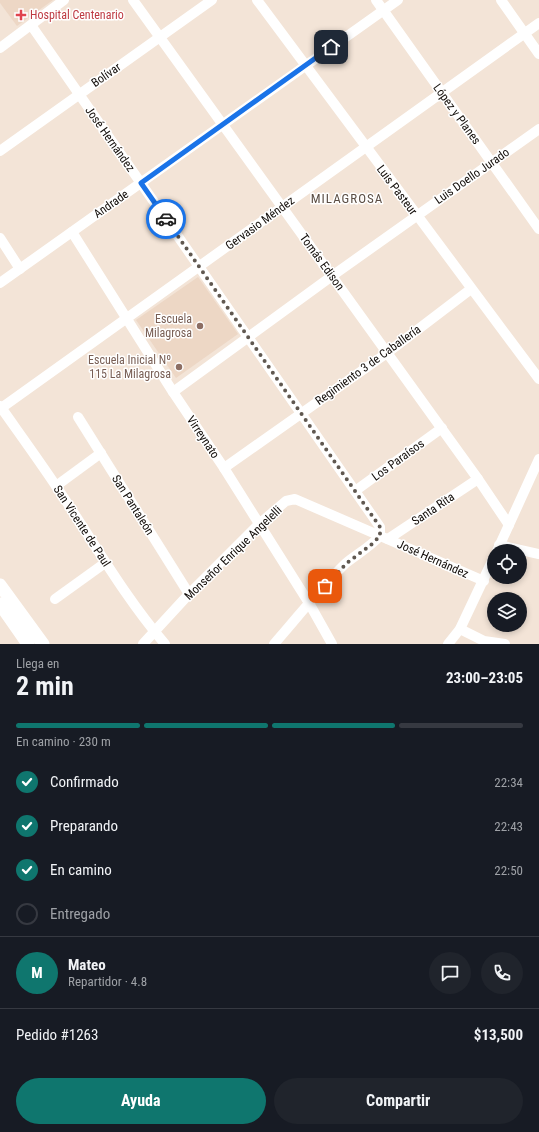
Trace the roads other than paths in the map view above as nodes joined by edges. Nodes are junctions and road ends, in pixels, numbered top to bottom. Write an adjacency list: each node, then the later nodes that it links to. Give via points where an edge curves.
1 (64, 0): 10 (street)
2 (133, 0): 12 (street, Tomás Edison)
3 (212, 0): 12 (street, Bolívar)
4 (257, 0): 15 (street, Luis Pasteur)
5 (376, 0): 8 (street, López y Planes)
6 (398, 0): 8 (street, Andrade)
7 (501, 0): 11 (street)
8 (383, 10): 15 (street, Andrade); 16 (street, López y Planes)
9 (539, 22): 11 (street, Gervasio Méndez)
10 (31, 25): 13 (street); 17 (street, José Hernández)
11 (524, 33): 14 (street); 16 (street, Gervasio Méndez)
12 (160, 37): 17 (street, Bolívar); 18 (street, Tomás Edison)
13 (0, 48)
14 (539, 54)
15 (305, 66): 18 (street, Andrade); 20 (street, Luis Pasteur)
16 (442, 92): 20 (street, Gervasio Méndez); 22 (street, López y Planes)
17 (79, 94): 21 (street, Bolívar); 23 (street, José Hernández)
18 (223, 124): 23 (street, Andrade); 24 (street, Tomás Edison)
19 (539, 129): 22 (street, Luis Doello Jurado)
20 (366, 147): 24 (street, Gervasio Méndez); 25 (street, Luis Pasteur)
21 (0, 151)
22 (492, 162): 25 (street, Luis Doello Jurado); 26 (street, López y Planes)
23 (141, 183): 27 (street, Andrade); 29 (street, José Hernández)
24 (282, 207): 29 (street, Gervasio Méndez); 31 (street, Tomás Edison)
25 (416, 216): 31 (street, Luis Doello Jurado); 33 (street, Luis Pasteur)
26 (539, 229)
27 (72, 232): 30 (street, Andrade); 34 (street, Virreynato)
28 (0, 238): 30 (street)
29 (199, 266): 34 (street, Gervasio Méndez); 35 (street, José Hernández)
30 (20, 269): 32 (street, Andrade)
31 (332, 276): 35 (street, Luis Doello Jurado); 36 (street, Tomás Edison)
32 (0, 283)
33 (470, 289): 36 (street, Regimiento 3 de Caballería); 37 (street, Luis Pasteur)
34 (127, 318): 38 (street, Virreynato); 39 (street, Gervasio Méndez)
35 (248, 337): 38 (street, Luis Doello Jurado); 40 (street, José Hernández)
36 (387, 353): 40 (street, Regimiento 3 de Caballería); 42 (street, Tomás Edison)
37 (539, 379)
38 (173, 392): 45 (street, Virreynato)
39 (0, 408): 47 (street, San Vicente de Paul)
40 (301, 414): 45 (street, Regimiento 3 de Caballería); 48 (street, José Hernández)
41 (78, 417): 43 (street, San Pantaleón)
42 (442, 428): 46 (street, Tomás Edison); 48 (street, Los Paraísos)
43 (101, 453): 47 (street); 59 (street, San Pantaleón)
44 (539, 460): 50 (street)
45 (224, 468): 49 (street, Virreynato)
46 (478, 479): 50 (street, Tomás Edison); 51 (street, Santa Rita)
47 (56, 486): 55 (street, San Vicente de Paul)
48 (355, 491): 51 (street, José Hernández, via 380,527)
49 (260, 524): 51 (street, Monseñor Enrique Angelelli, via 286,501 295,499); 59 (street, Monseñor Enrique Angelelli); 61 (street, Virreynato)
50 (509, 525): 52 (street)
51 (384, 538): 57 (street, José Hernández); 61 (street, Santa Rita, via 347,563)
52 (500, 544)
53 (527, 552): 54 (street)
54 (539, 554)
55 (105, 563): 60 (street); 64 (street, San Vicente de Paul)
56 (487, 574): 57 (street)
57 (484, 581): 63 (street)
58 (0, 585): 67 (main road)
59 (189, 594): 64 (street, Monseñor Enrique Angelelli)
60 (55, 599)
61 (309, 603): 70 (street, Santa Rita); 71 (street, Virreynato)
62 (0, 604): 66 (main road)
63 (460, 629): 65 (street); 72 (street)
64 (155, 632): 68 (street, Monseñor Enrique Angelelli); 69 (street, San Vicente de Paul)
65 (484, 642): 73 (street)
66 (28, 644)
67 (43, 644)
68 (143, 644)
69 (165, 644)
70 (274, 644)
71 (332, 644)
72 (448, 644)
73 (505, 644)

